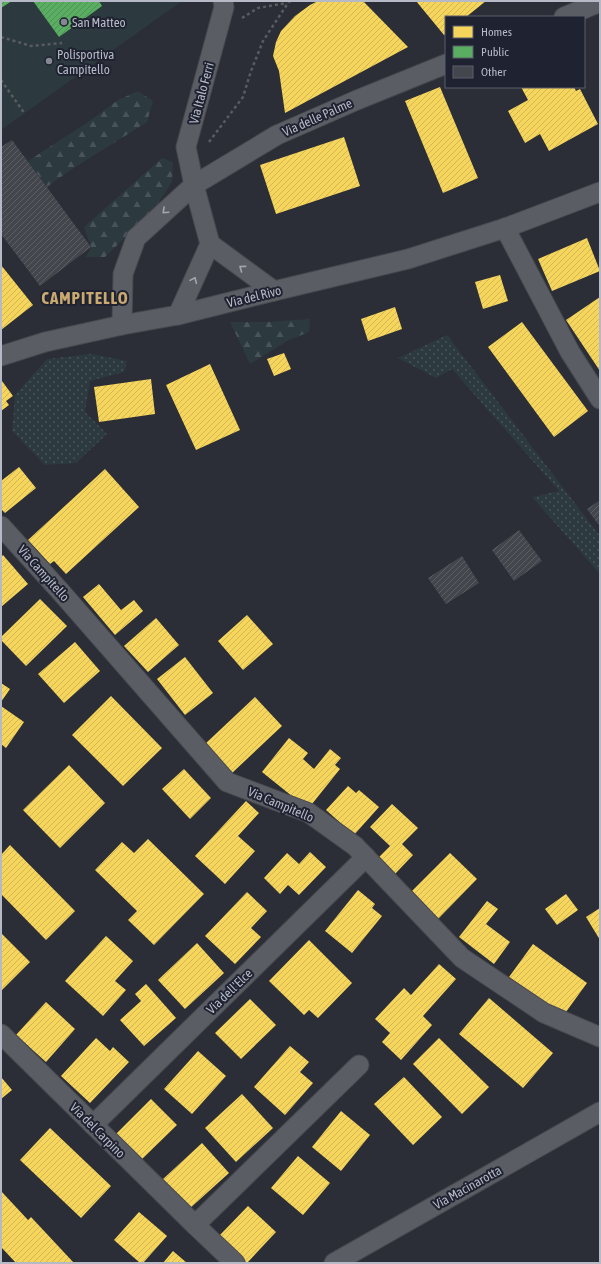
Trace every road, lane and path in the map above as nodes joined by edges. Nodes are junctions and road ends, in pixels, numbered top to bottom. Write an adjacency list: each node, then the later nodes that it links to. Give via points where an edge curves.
1 (223, 1): 11 (street, Via Italo Ferri, via 224,7 186,147)
2 (289, 2): 5 (path, via 258,8); 11 (path, via 263,42 243,97)
3 (600, 2): 4 (street)
4 (566, 16)
5 (240, 20)
6 (1, 37): 7 (path, via 31,46)
7 (62, 43)
8 (445, 64): 12 (street, Via delle Palme, via 277,135)
9 (1, 80): 10 (path)
10 (25, 114)
11 (190, 166): 12 (street, Via Italo Ferri)
12 (194, 185): 15 (street); 18 (street, Via delle Palme, one-way to 18, via 136,238 123,274)
13 (600, 192): 14 (street, Via del Rivo)
14 (505, 228): 16 (street, Via del Rivo, via 408,259); 20 (street, via 570,352)
15 (210, 244): 16 (street, one-way to 15); 17 (street, one-way to 15)
16 (274, 291): 17 (street, Via del Rivo)
17 (178, 315): 18 (street, Via del Rivo)
18 (122, 325): 19 (street, Via del Rivo, via 45,342)
19 (1, 356)
20 (600, 399)
21 (1, 526): 22 (street, Via Campitello, via 227,782 308,813 355,846)
22 (366, 857): 24 (street, Via Campitello, via 462,958 544,1013); 27 (street, Via dell'Elce)
23 (1, 1034): 27 (street, Via del Carpino)
24 (600, 1036)
25 (359, 1065): 28 (street)
26 (600, 1112): 30 (street, Via Macinarotta)
27 (93, 1125): 28 (street, Via del Carpino)
28 (195, 1225): 29 (street, Via del Carpino)
29 (235, 1263)
30 (334, 1263)

